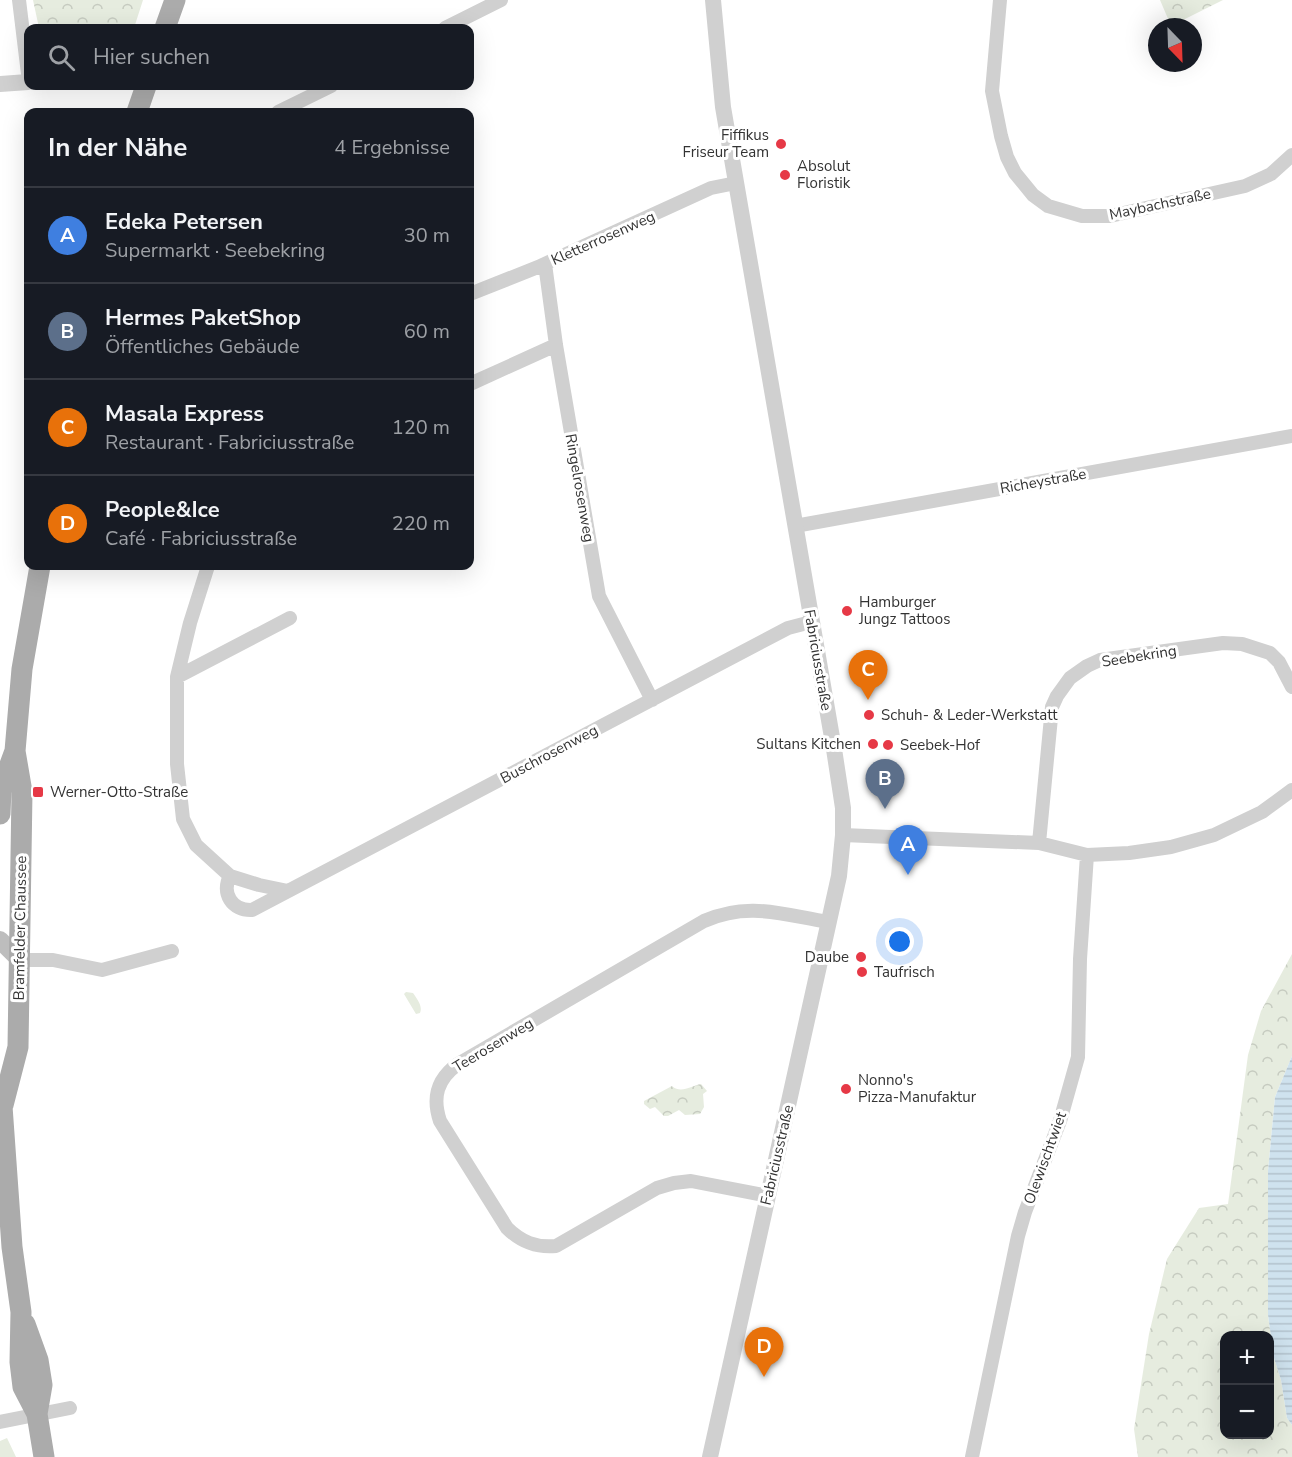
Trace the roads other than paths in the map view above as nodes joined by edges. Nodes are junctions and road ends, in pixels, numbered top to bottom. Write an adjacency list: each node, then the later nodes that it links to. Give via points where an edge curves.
1 (19, 0): 8 (street)
2 (175, 0): 6 (main road)
3 (501, 0): 7 (street)
4 (712, 0): 16 (street, Fabriciusstraße)
5 (1000, 0): 15 (street, Maybachstraße, via 992,91 1007,157 1025,186 1042,203 1082,216 1110,216 1245,186 1271,174)
6 (166, 24)
7 (453, 24)
8 (24, 41)
9 (24, 82): 10 (street)
10 (0, 84)
11 (145, 90): 13 (main road)
12 (323, 90): 14 (street)
13 (138, 108)
14 (286, 108)
15 (1292, 155)
16 (736, 183): 17 (street, Kletterrosenweg, via 711,188); 22 (street, Fabriciusstraße)
17 (545, 264): 18 (street, Kletterrosenweg); 19 (street, Ringelrosenweg)
18 (474, 292)
19 (556, 345): 20 (street); 29 (street, Ringelrosenweg, via 599,596)
20 (474, 382)
21 (1292, 436): 22 (street, Richeystraße)
22 (795, 526): 26 (street, Fabriciusstraße)
23 (39, 570): 30 (main road, Bramfelder Chaussee, via 22,669)
24 (207, 570): 27 (street)
25 (290, 618): 27 (street)
26 (811, 622): 29 (street, Buschrosenweg, via 788,628); 33 (street, Fabriciusstraße, via 843,808)
27 (177, 677): 36 (street, via 177,764 183,819 196,845)
28 (1292, 687): 34 (street, Seebekring, via 1270,653 1242,644 1114,657 1087,666 1070,678 1052,707)
29 (651, 700): 37 (street, Buschrosenweg)
30 (15, 751): 32 (main road, Bramfelder Chaussee, via 1,789); 41 (main road, Bramfelder Chaussee, via 22,792)
31 (1292, 790): 35 (street, via 1262,812 1203,839 1149,851)
32 (0, 814)
33 (843, 836): 34 (street); 38 (street, Fabriciusstraße)
34 (1039, 843): 35 (street)
35 (1087, 855): 49 (street, Olewischtwiet, via 1078,1057 1060,1121 1020,1228)
36 (230, 876): 37 (street); 37 (street, Buschrosenweg, via 227,895 241,909 252,910)
37 (288, 891)
38 (829, 922): 43 (street, Fabriciusstraße); 43 (street, Teerosenweg, via 755,910 739,910 704,921 458,1064 449,1070 437,1090 440,1121 507,1228 529,1244 556,1246 657,1188 674,1183 691,1181)
39 (0, 940): 41 (main road)
40 (172, 951): 41 (street, via 102,970 54,960)
41 (10, 960): 42 (main road, Bramfelder Chaussee, via 18,1047)
42 (1, 1096): 45 (main road, Bramfelder Chaussee, via 21,1312 42,1384)
43 (768, 1196): 48 (street, Fabriciusstraße)
44 (69, 1407): 45 (street)
45 (37, 1414): 46 (street); 47 (main road, Bramfelder Chaussee)
46 (0, 1422)
47 (44, 1457)
48 (710, 1457)
49 (972, 1457)

